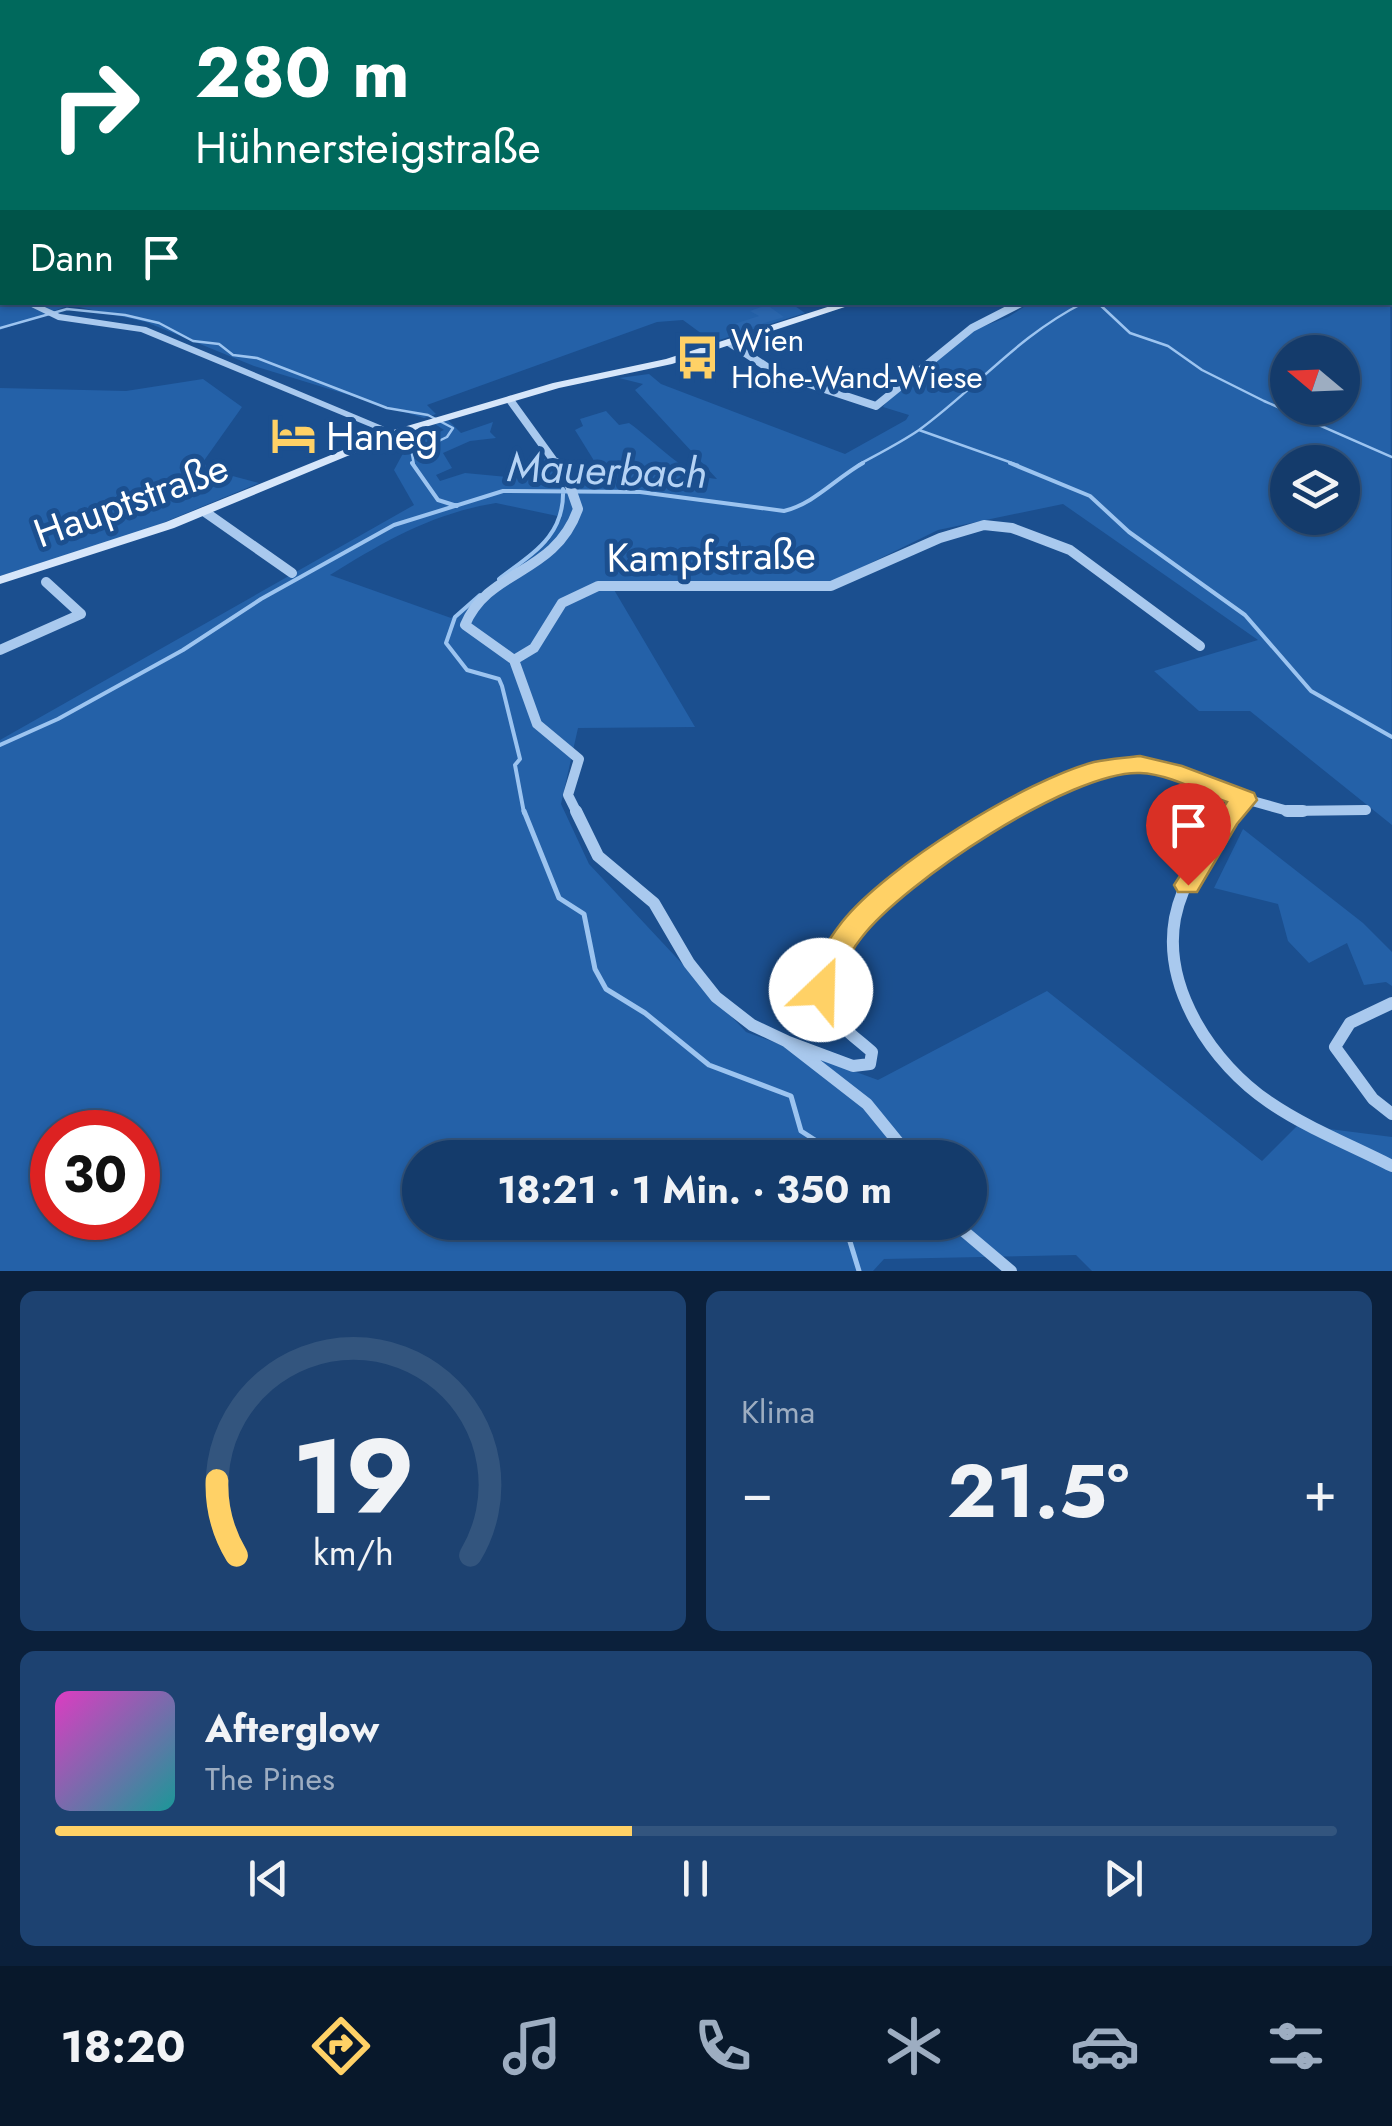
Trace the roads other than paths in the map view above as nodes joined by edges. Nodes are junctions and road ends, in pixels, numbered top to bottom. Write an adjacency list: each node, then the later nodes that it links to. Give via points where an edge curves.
1 (30, 305): 6 (street, via 58,317 143,329)
2 (846, 305): 4 (main road, Hauptstraße)
3 (1017, 305): 4 (street, via 972,328 876,406 776,373)
4 (730, 343): 5 (main road, Hauptstraße)
5 (510, 400): 6 (main road, Hauptstraße); 13 (street, via 577,497 574,520 558,547 502,584 465,625)
6 (394, 433): 7 (main road, Hauptstraße)
7 (204, 512): 8 (street); 9 (main road, Hauptstraße)
8 (292, 574)
9 (0, 580)
10 (46, 582): 12 (street, via 81,614)
11 (1200, 646): 13 (street, Kampfstraße, via 1070,550 984,525 831,586 576,591 544,624 538,649)
12 (0, 650)
13 (514, 660): 17 (street, via 537,724 579,759 568,794 598,856 654,903 716,996)
14 (1244, 800): 15 (street, via 1288,811); 17 (street, via 1140,764 1081,775 1032,796 893,890 829,961 821,981 824,998 872,1052 870,1064 853,1066); 20 (street, via 1210,845 1175,919 1177,966 1200,1031 1219,1059 1267,1102)
15 (1366, 810)
16 (1392, 1002): 18 (street, via 1340,1028 1334,1047 1350,1074)
17 (786, 1042): 19 (street, via 867,1104)
18 (1392, 1114)
19 (896, 1140)
20 (1392, 1166)
21 (974, 1240): 22 (street)
22 (1011, 1271)

